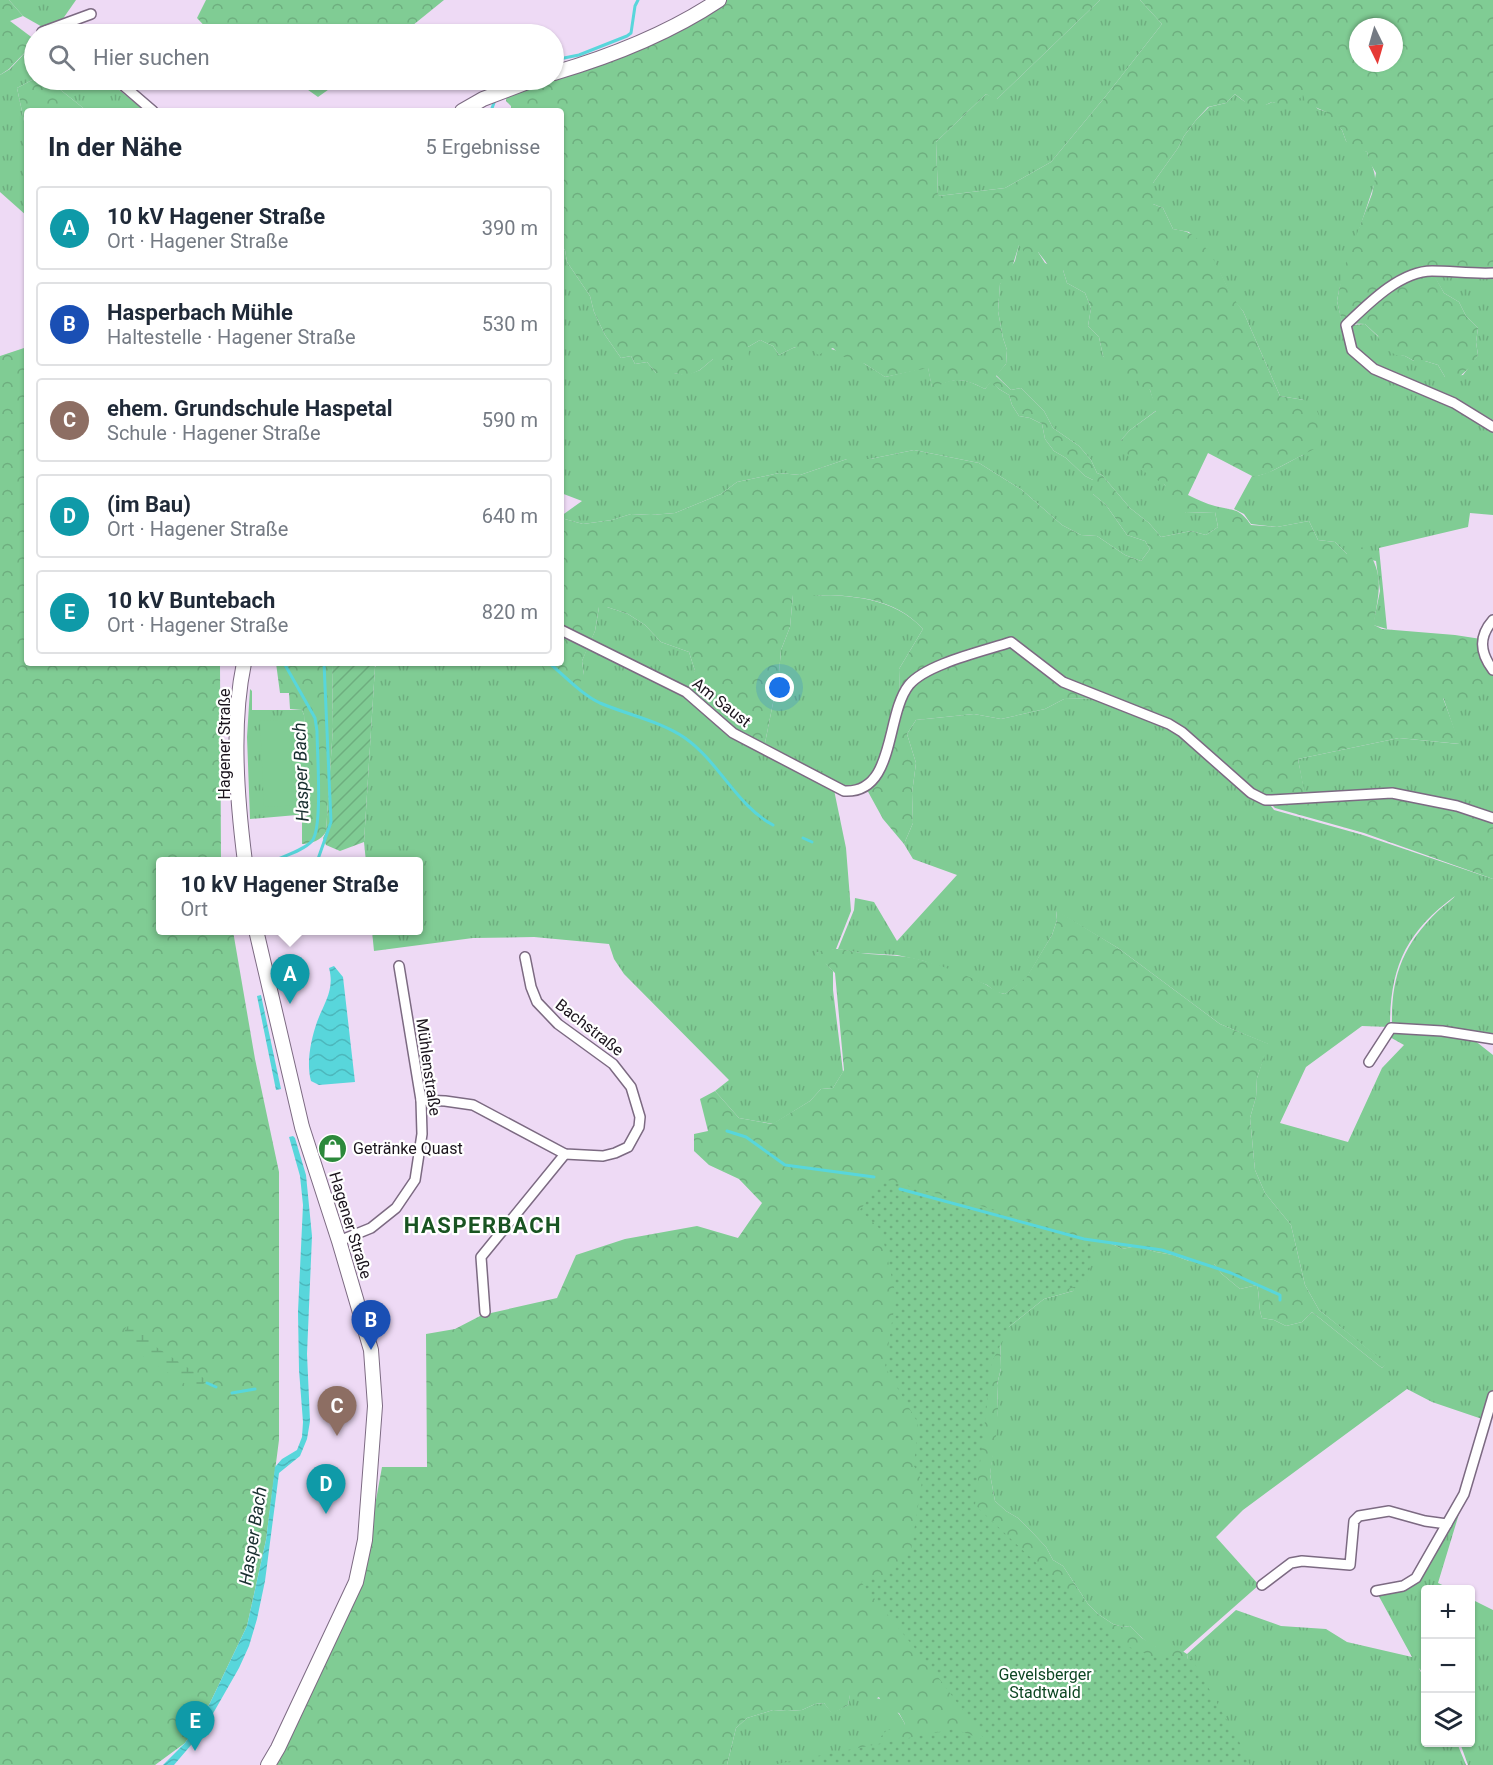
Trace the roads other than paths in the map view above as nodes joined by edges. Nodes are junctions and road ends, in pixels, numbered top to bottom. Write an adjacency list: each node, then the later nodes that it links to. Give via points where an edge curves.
1 (719, 0): 4 (main road, via 640,44)
2 (91, 14): 3 (street)
3 (64, 24)
4 (564, 70)
5 (129, 90): 7 (street)
6 (505, 90): 8 (main road)
7 (150, 108)
8 (467, 108)
9 (1493, 273): 10 (street, via 1414,274 1377,295 1347,325 1352,350 1374,369 1454,403)
10 (1493, 427)
11 (1493, 620): 14 (street, via 1481,639 1485,659)
12 (564, 631): 15 (street, Am Saust, via 686,692 733,733 844,791 865,788 879,772 899,701 910,684 928,670 1011,642 1063,682 1182,732 1260,798 1392,793)
13 (244, 666): 16 (main road, Hagener Straße, via 238,705 238,752)
14 (1493, 670)
15 (1493, 818)
16 (244, 857)
17 (257, 935): 24 (main road, Hagener Straße, via 302,1127)
18 (525, 957): 23 (street, Bachstraße, via 537,1002 558,1024 613,1064 631,1087 638,1105 639,1127 628,1147 603,1156)
19 (399, 966): 22 (street, Mühlenstraße)
20 (1493, 1039): 21 (street, via 1391,1028)
21 (1369, 1062)
22 (421, 1100): 23 (street, Bachstraße, via 473,1105); 24 (street, Mühlenstraße, via 422,1134 416,1180 396,1208 371,1228)
23 (565, 1154): 25 (street, via 481,1257)
24 (339, 1241): 30 (main road, Hagener Straße, via 374,1371 373,1449 364,1546 356,1582)
25 (485, 1312)
26 (1493, 1396): 27 (street, via 1464,1494)
27 (1447, 1524): 28 (street, via 1389,1511 1359,1516 1354,1521 1350,1565 1291,1563); 29 (street, via 1416,1578 1403,1586)
28 (1262, 1585)
29 (1376, 1591)
30 (268, 1765)

